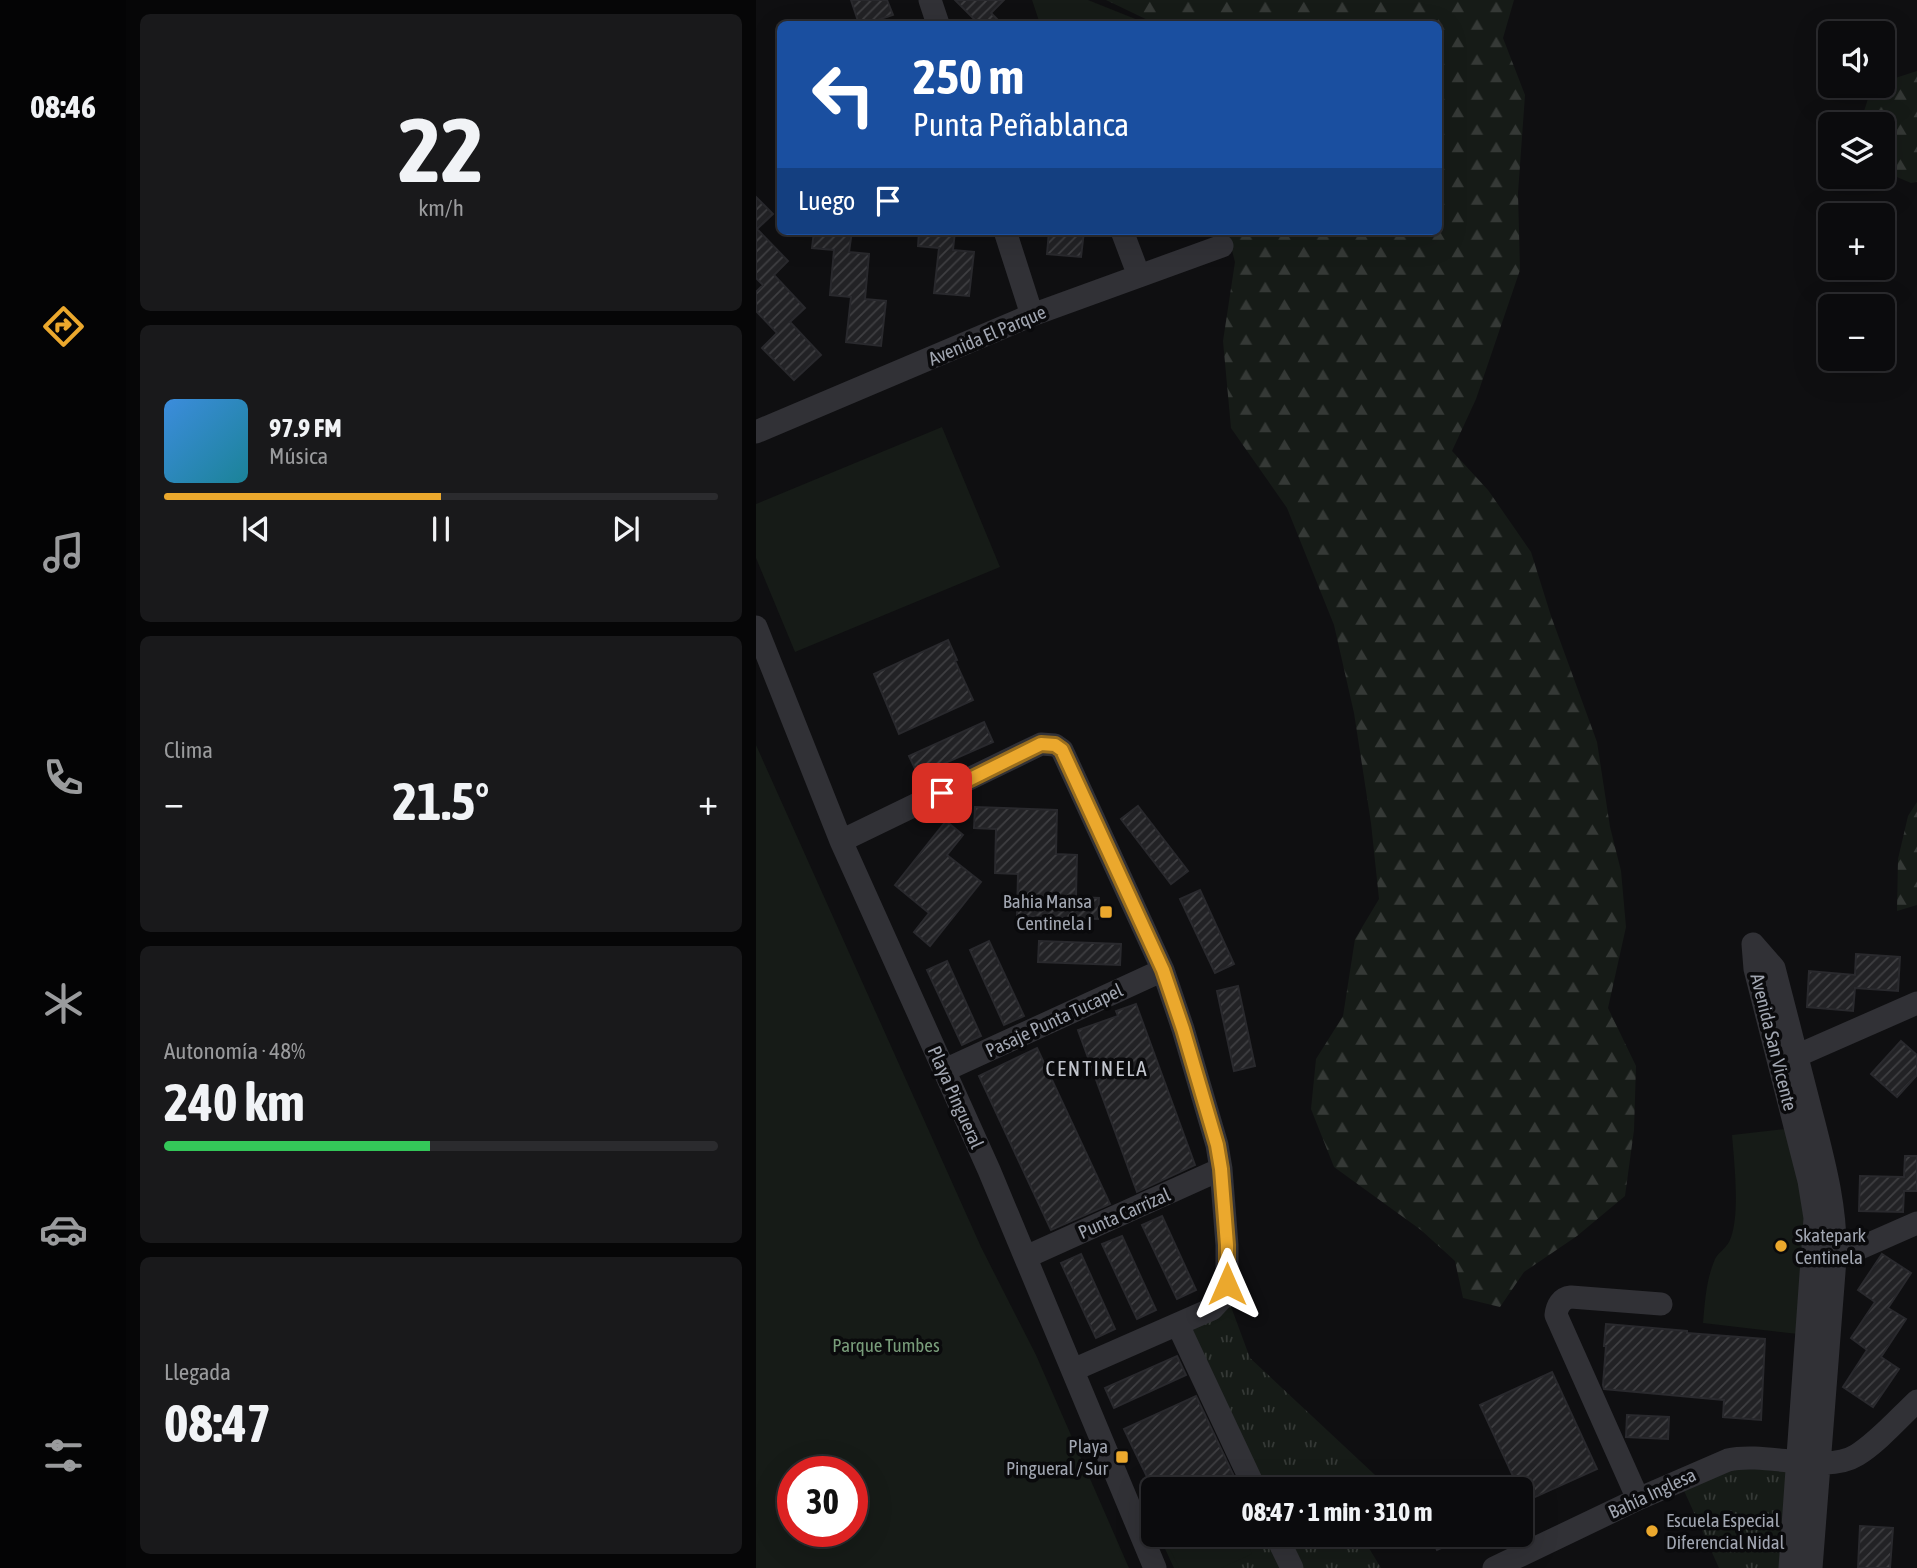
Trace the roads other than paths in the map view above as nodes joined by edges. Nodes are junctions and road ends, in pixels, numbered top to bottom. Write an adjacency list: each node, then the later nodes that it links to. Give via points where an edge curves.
1 (930, 0): 2 (street)
2 (937, 21)
3 (1006, 235): 7 (street)
4 (1124, 235): 6 (street)
5 (1222, 246): 6 (street, Avenida El Parque)
6 (1139, 276): 7 (street, Avenida El Parque)
7 (1032, 315): 8 (street, Avenida El Parque)
8 (756, 432)
9 (756, 626): 10 (street, Playa Pingueral)
10 (842, 841): 11 (street, via 1041,744 1055,745 1062,750); 14 (street, Playa Pingueral)
11 (1163, 970): 14 (street, Pasaje Punta Tucapel); 15 (street)
12 (1917, 1003): 13 (street)
13 (1788, 1060): 18 (street, Avenida San Vicente, via 1823,1158 1833,1209); 23 (street, Avenida San Vicente, via 1815,1218)
14 (944, 1070): 17 (street, Playa Pingueral)
15 (1221, 1169): 17 (street, Punta Carrizal); 20 (street, via 1227,1245 1225,1295 1212,1309)
16 (1917, 1223): 18 (street)
17 (1026, 1257): 21 (street, Playa Pingueral)
18 (1835, 1259): 23 (street, Avenida San Vicente)
19 (1661, 1304): 25 (street, via 1565,1297 1556,1315)
20 (1178, 1325): 21 (street); 24 (street)
21 (1073, 1370): 27 (street, Playa Pingueral)
22 (1917, 1401): 23 (street, Bahía Inglesa, via 1857,1455 1836,1462)
23 (1808, 1462): 25 (street, Bahía Inglesa, via 1742,1457); 30 (street, Avenida San Vicente); 31 (street, Avenida San Vicente)
24 (1249, 1477)
25 (1638, 1500): 29 (street, Bahía Inglesa)
26 (1282, 1547): 28 (street)
27 (1156, 1568)
28 (1292, 1568)
29 (1494, 1568)
30 (1790, 1568)
31 (1811, 1568)

